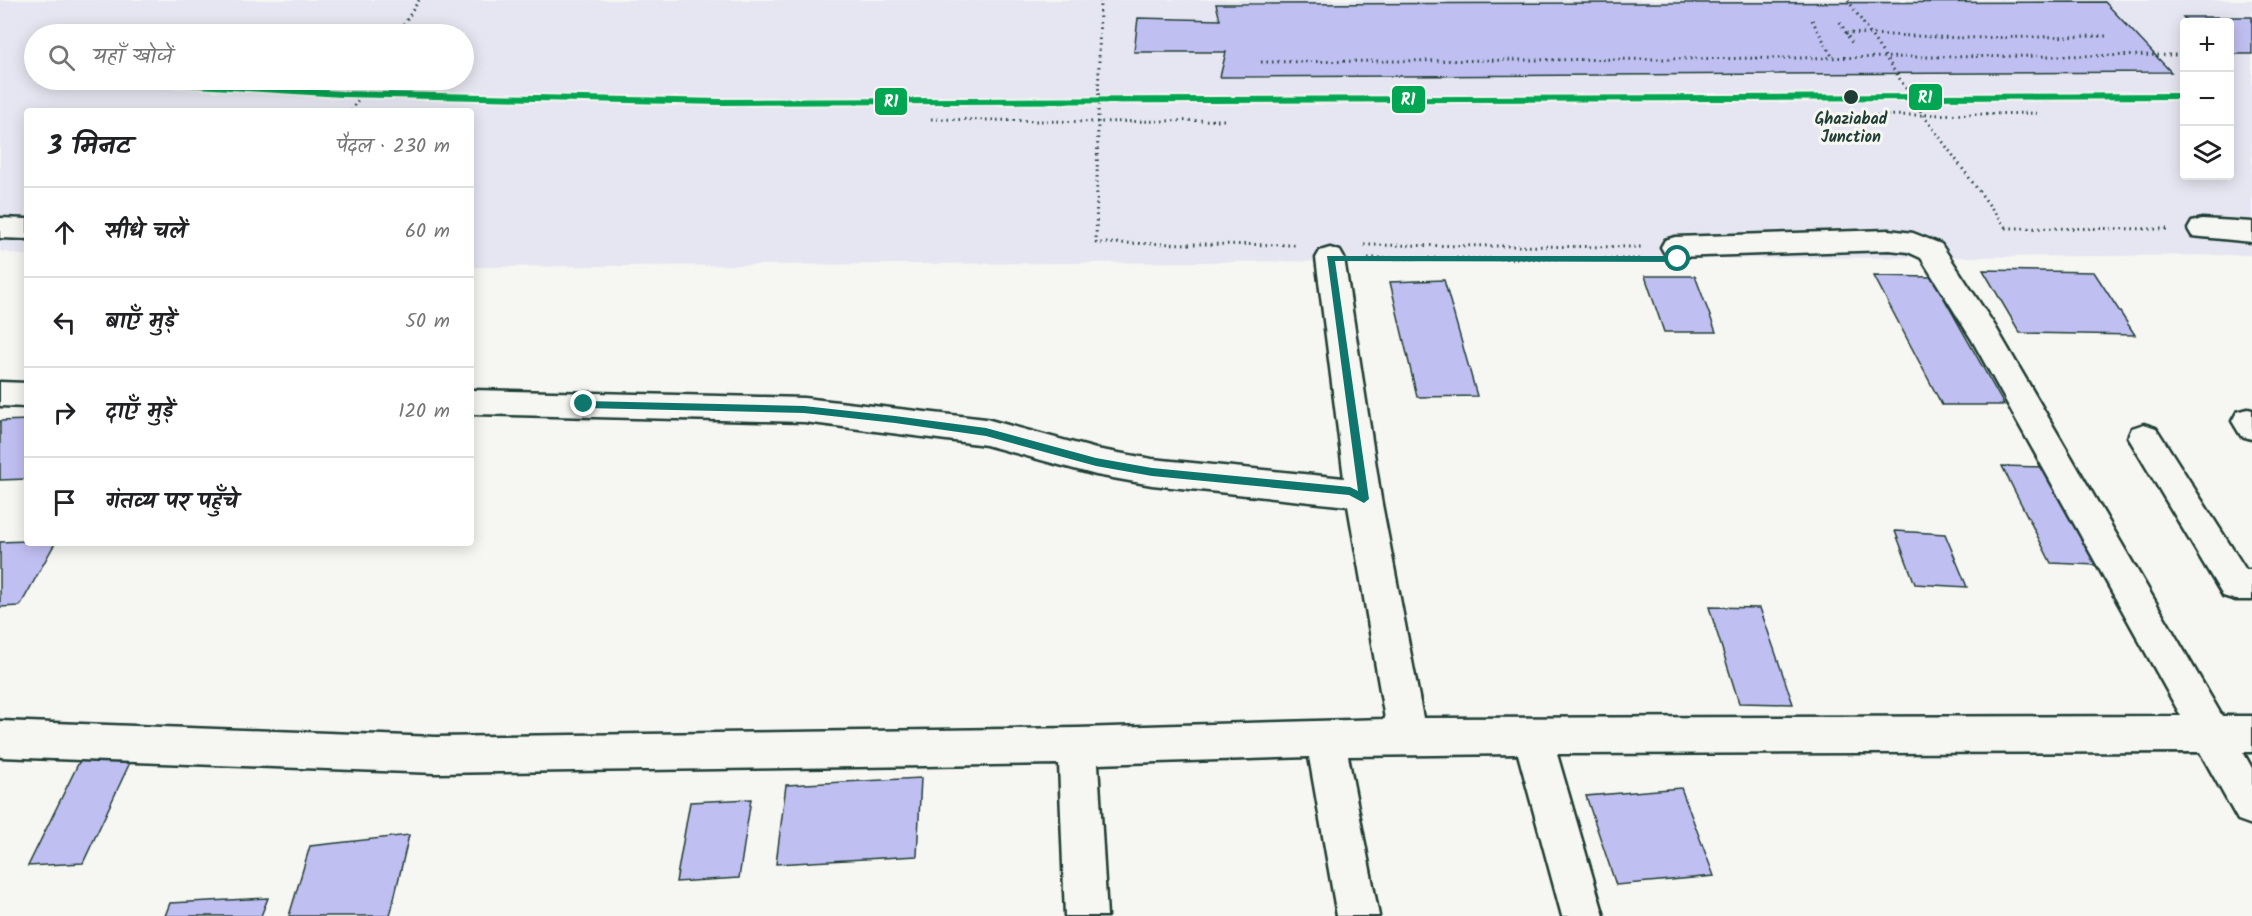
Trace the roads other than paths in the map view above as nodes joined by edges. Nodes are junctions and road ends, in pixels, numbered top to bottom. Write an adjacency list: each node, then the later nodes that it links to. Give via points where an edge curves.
1 (0, 228): 2 (street)
2 (24, 229)
3 (2202, 230): 4 (street)
4 (2252, 232)
5 (1675, 247): 13 (street, via 1889,240 1931,250 1984,334)
6 (1343, 251): 11 (street)
7 (0, 394): 8 (street)
8 (24, 395)
9 (474, 402): 11 (street, via 804,410 986,432 1096,462 1186,476 1350,491)
10 (2144, 437): 12 (street, via 2235,585)
11 (1364, 499): 15 (street)
12 (2252, 585)
13 (2212, 734): 14 (street); 16 (street); 20 (street)
14 (2252, 734)
15 (1407, 736): 16 (street); 17 (street)
16 (1533, 736): 23 (street)
17 (1324, 738): 19 (street); 22 (street)
18 (0, 739): 19 (street, via 436,754)
19 (1078, 746): 21 (street)
20 (2252, 806)
21 (1086, 916)
22 (1358, 916)
23 (1583, 916)

